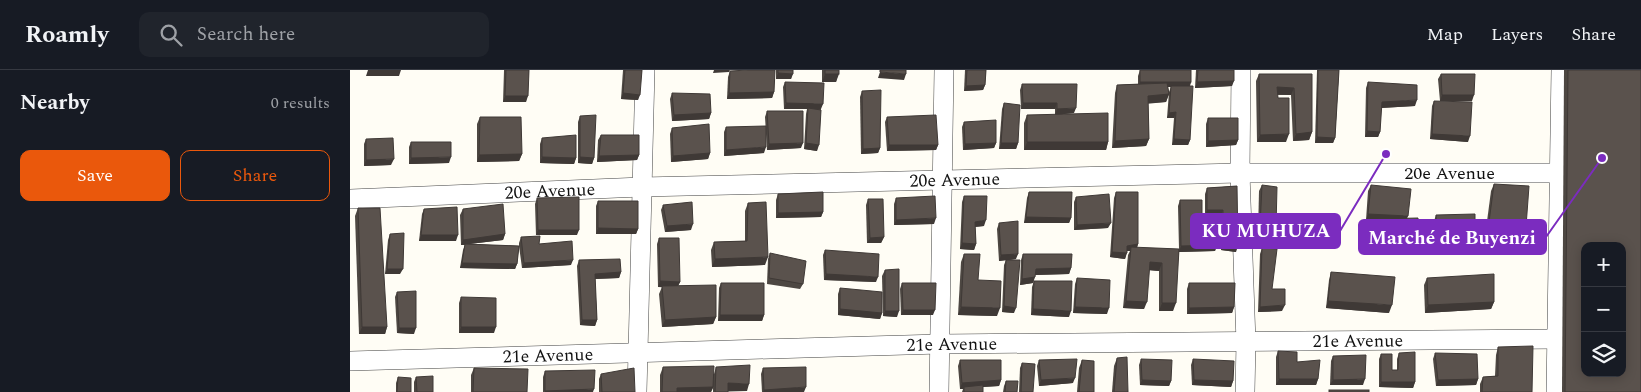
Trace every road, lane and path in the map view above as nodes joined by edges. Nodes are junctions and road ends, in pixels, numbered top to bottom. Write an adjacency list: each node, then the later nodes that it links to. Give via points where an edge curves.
1 (646, 70): 8 (street)
2 (944, 70): 7 (street)
3 (1241, 70): 5 (street)
4 (1561, 70): 6 (street)
5 (1240, 173): 6 (street, 20e Avenue); 7 (street, 20e Avenue); 11 (street)
6 (1558, 173): 10 (street)
7 (943, 180): 8 (street, 20e Avenue); 12 (street)
8 (642, 187): 9 (street, 20e Avenue); 13 (street)
9 (350, 199)
10 (1556, 339): 11 (street, 21e Avenue); 18 (street)
11 (1246, 342): 12 (street, 21e Avenue); 17 (street)
12 (940, 344): 13 (street, 21e Avenue); 16 (street)
13 (638, 353): 14 (street, 21e Avenue); 15 (street)
14 (350, 361)
15 (637, 392)
16 (939, 392)
17 (1245, 392)
18 (1556, 392)

